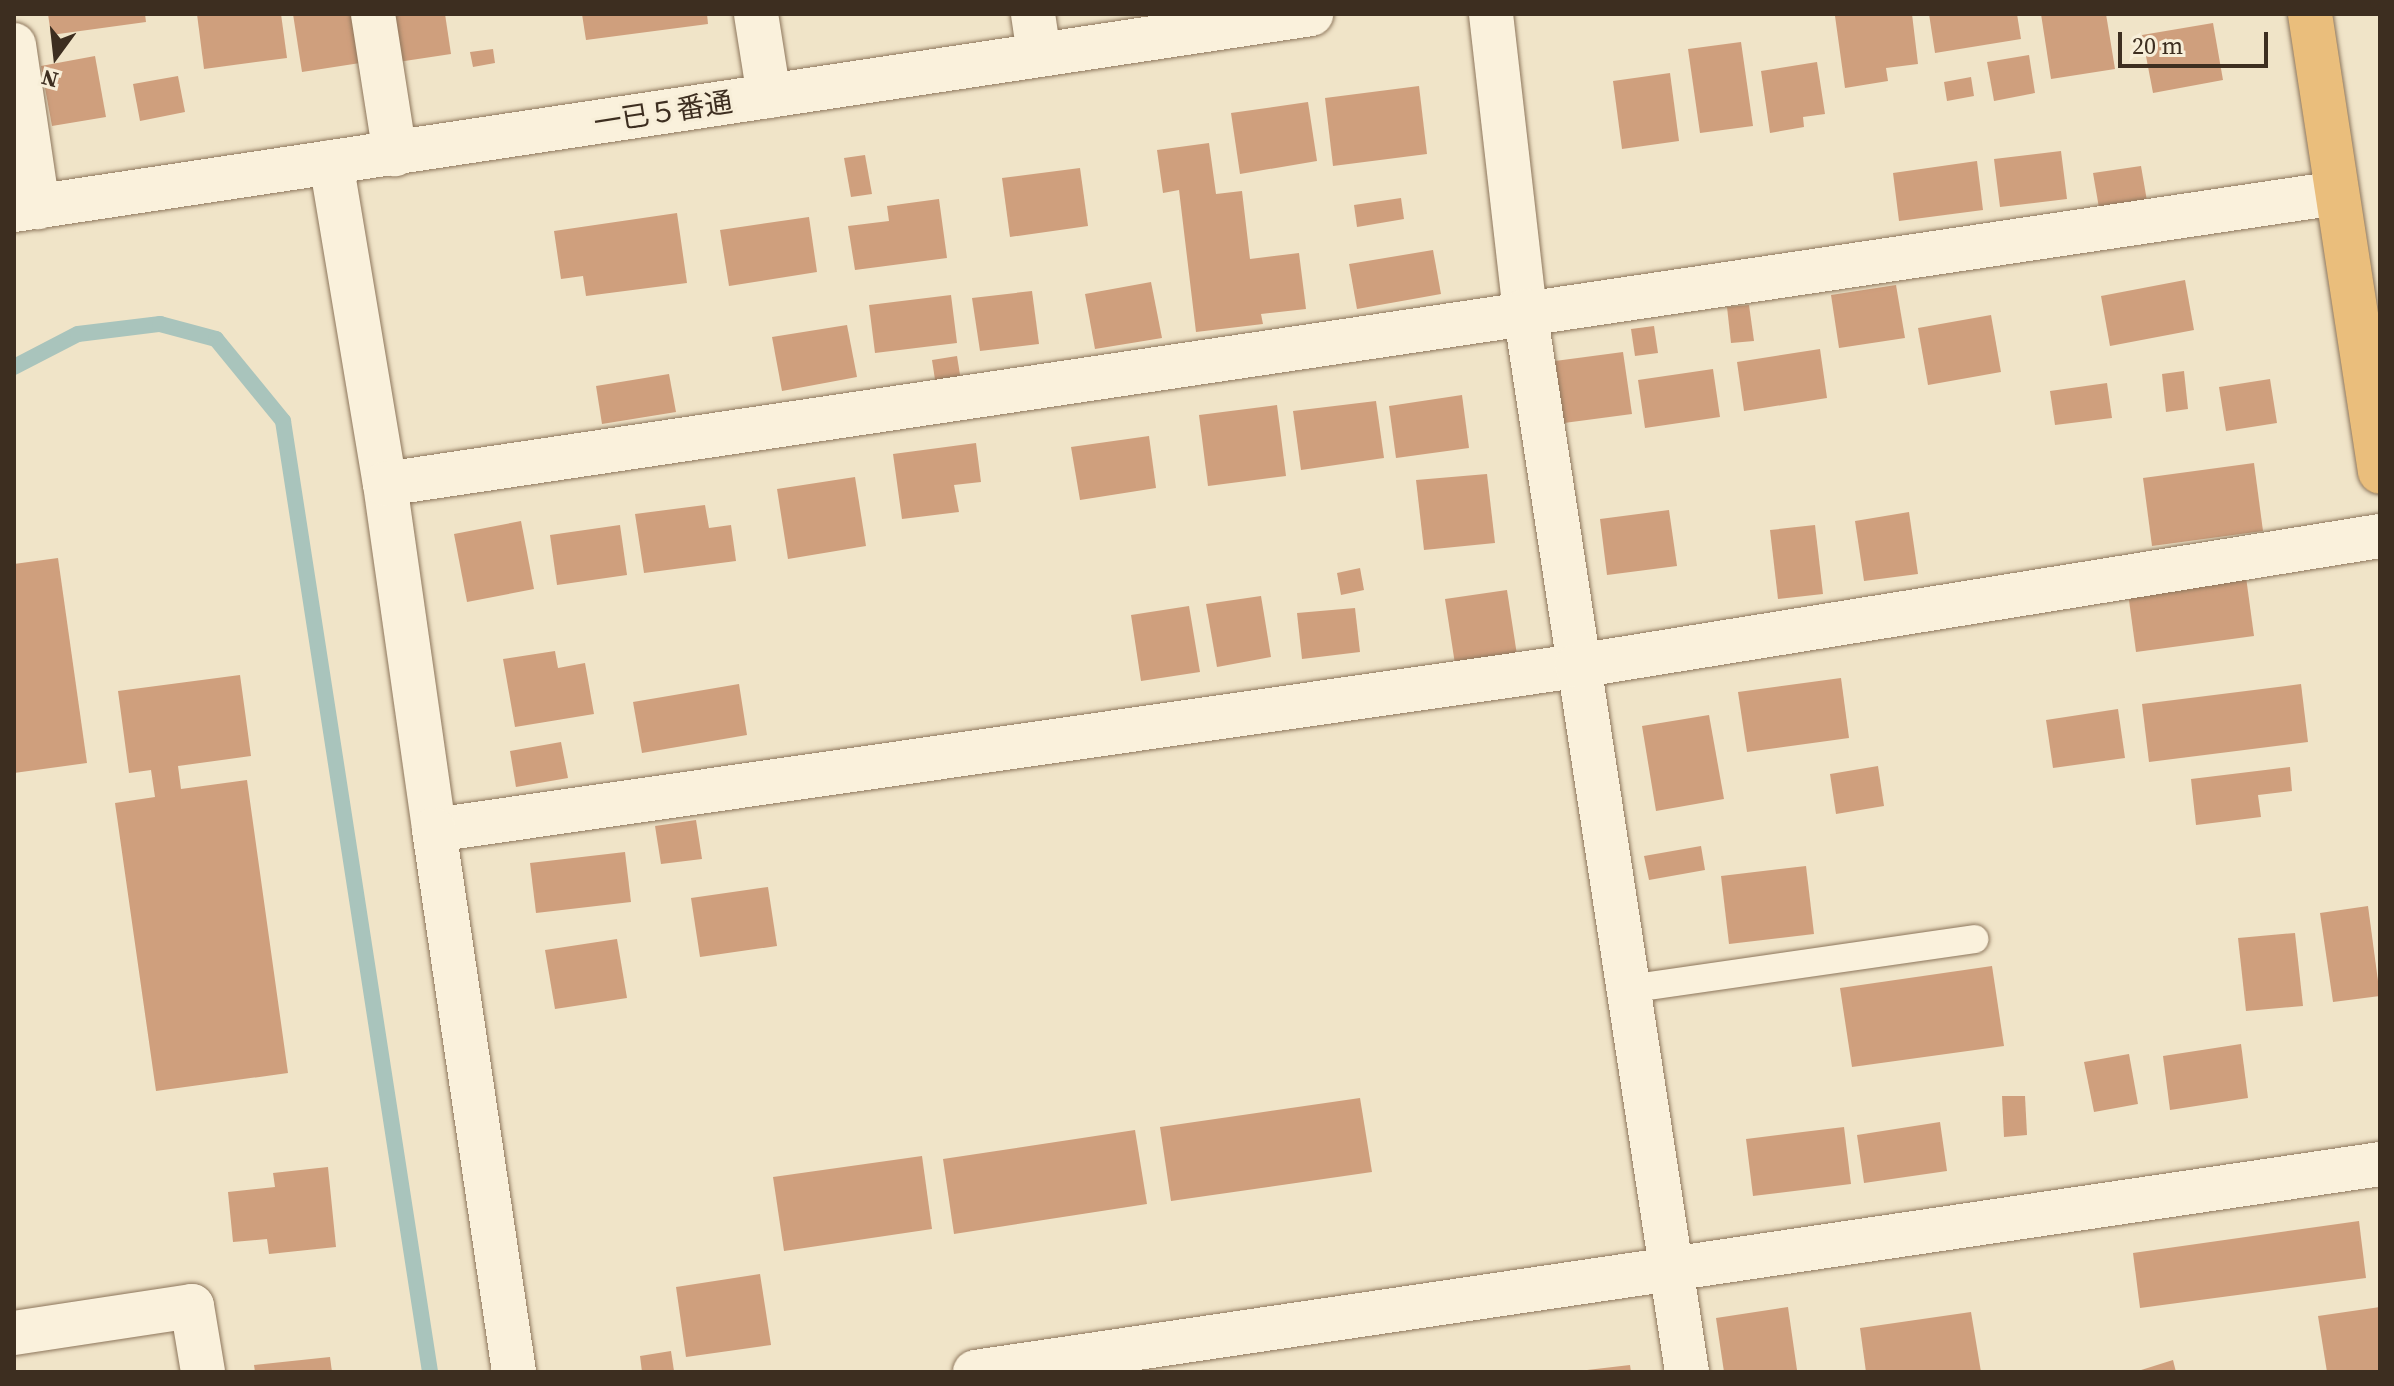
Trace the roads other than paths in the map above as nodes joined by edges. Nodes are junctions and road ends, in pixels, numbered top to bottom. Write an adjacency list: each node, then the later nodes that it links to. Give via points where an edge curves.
1 (373, 14): 9 (street)
2 (756, 14): 8 (street)
3 (1311, 14): 6 (street, 一已５番通)
4 (1491, 14): 13 (street)
5 (2310, 14): 11 (highway)
6 (1036, 34): 8 (street, 一已５番通)
7 (14, 45): 12 (street)
8 (769, 96): 9 (street, 一已５番通)
9 (395, 154): 10 (street, 一已５番通)
10 (331, 162): 12 (street, 一已５番通); 15 (street)
11 (2336, 193): 13 (street); 14 (highway)
12 (26, 208)
13 (1525, 311): 15 (street); 17 (street)
14 (2378, 451)
15 (385, 484): 18 (street)
16 (2380, 536): 17 (street)
17 (1577, 666): 18 (street); 20 (street)
18 (434, 830): 25 (street)
19 (1974, 939): 20 (lane)
20 (1628, 989): 22 (street)
21 (2380, 1164): 22 (street)
22 (1673, 1267): 26 (street); 27 (street)
23 (14, 1333): 24 (street, via 192,1306)
24 (203, 1372)
25 (514, 1372)
26 (975, 1372)
27 (1687, 1372)

